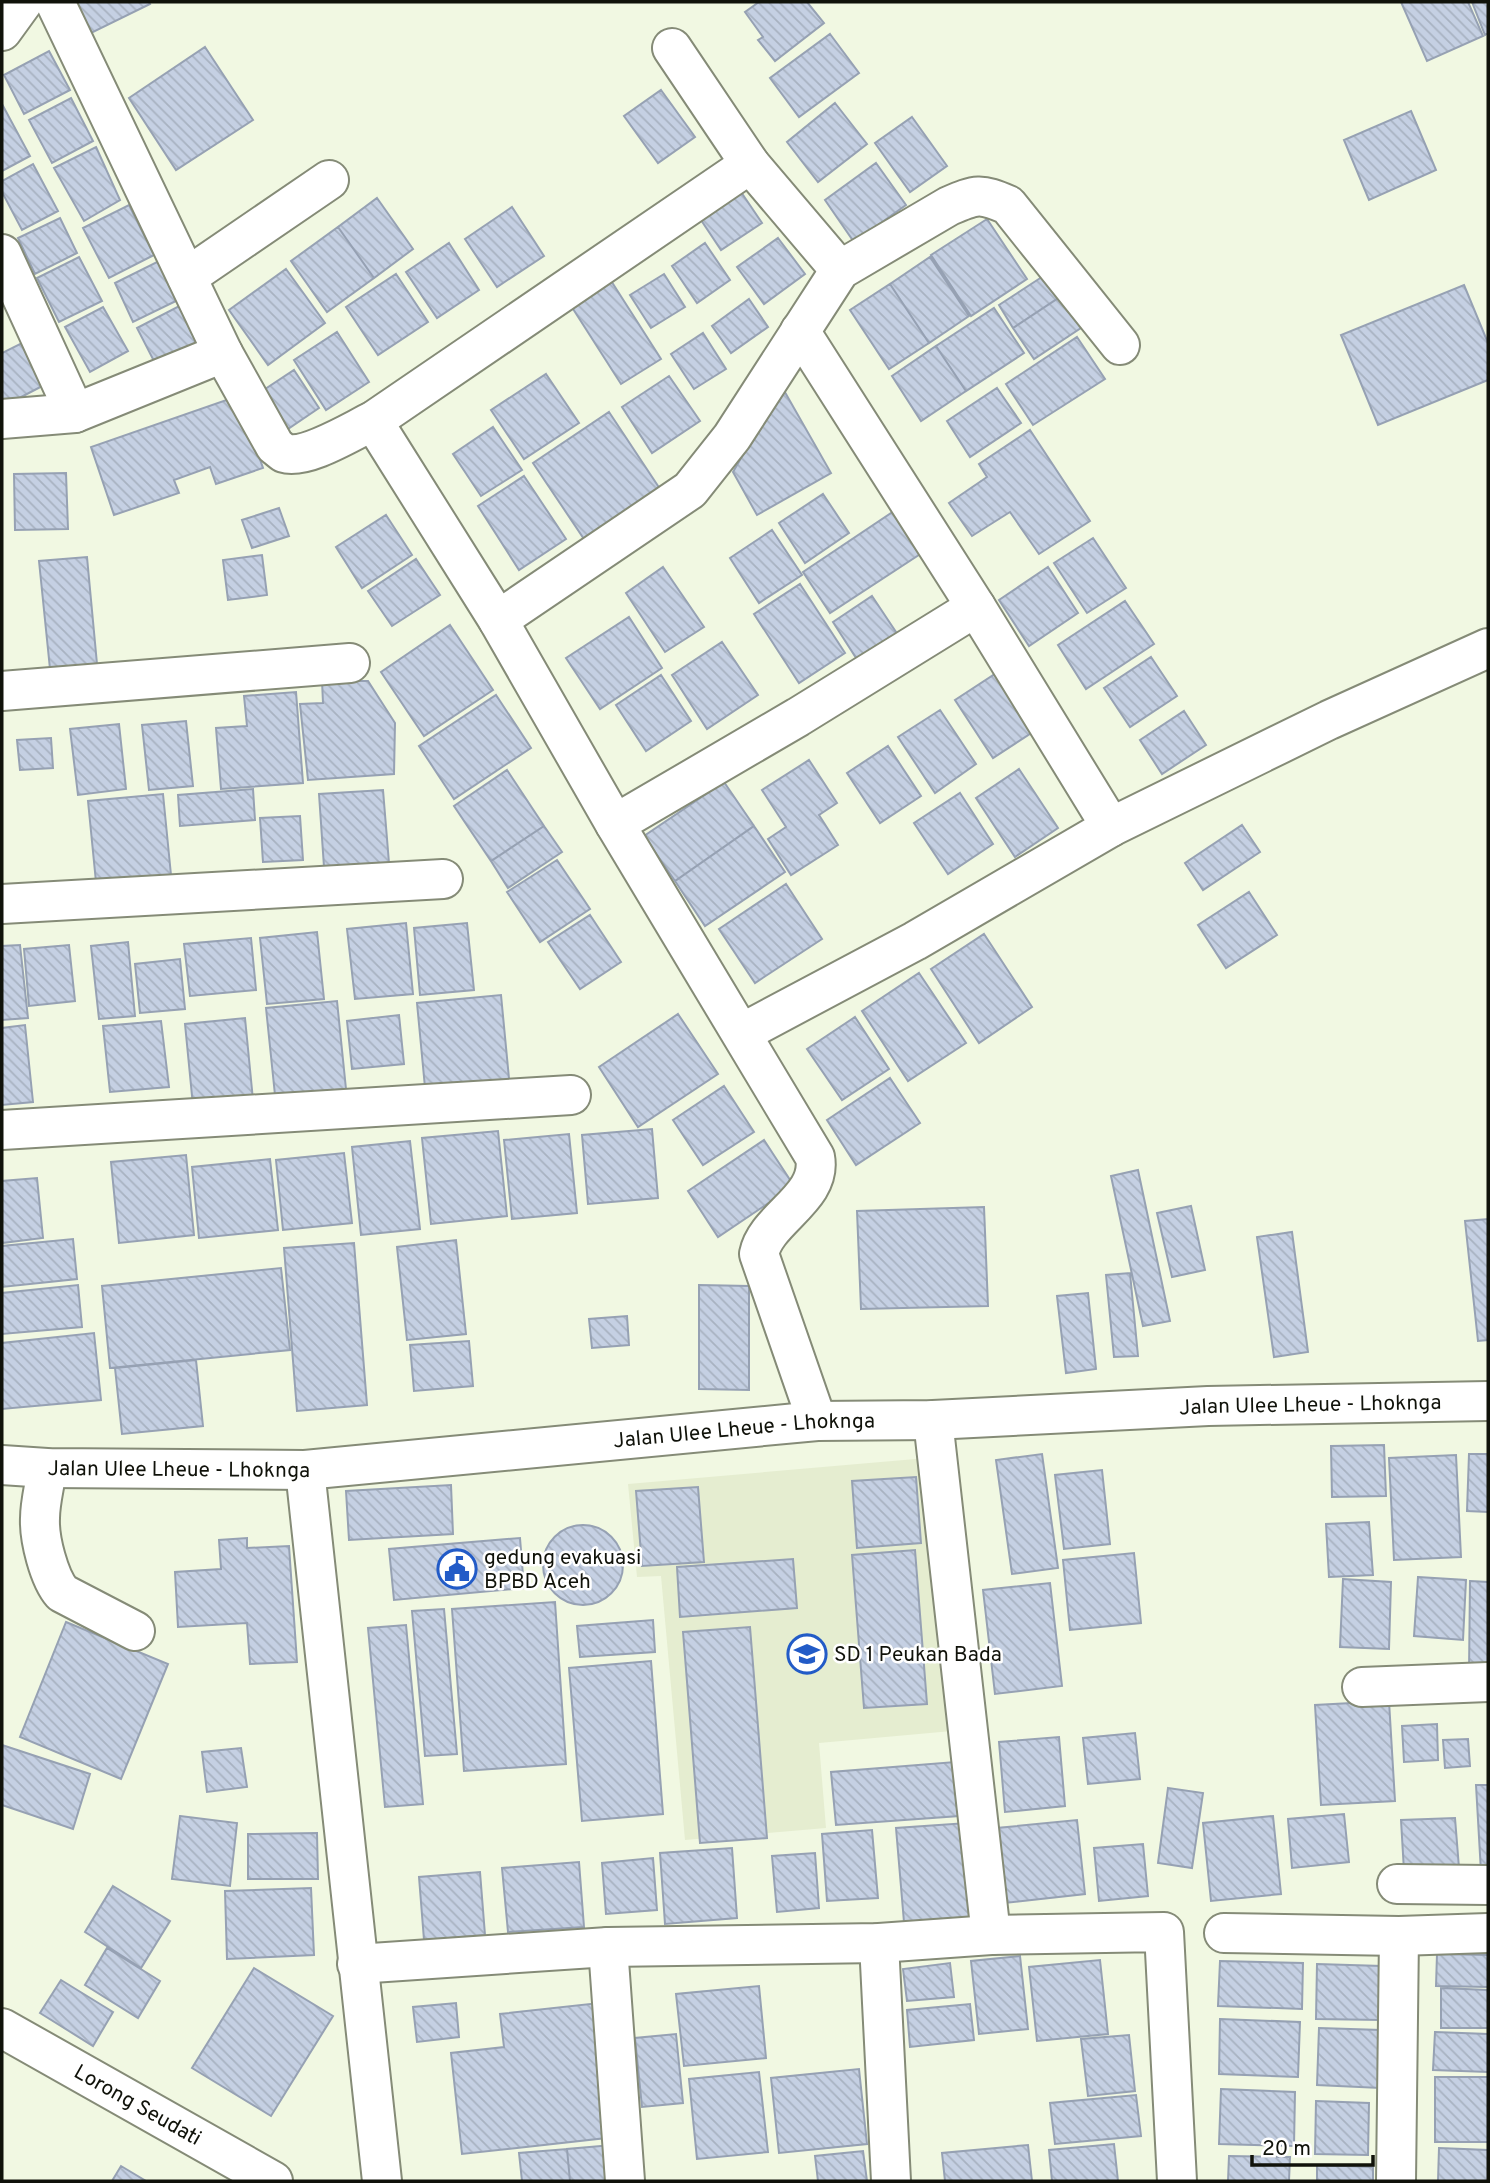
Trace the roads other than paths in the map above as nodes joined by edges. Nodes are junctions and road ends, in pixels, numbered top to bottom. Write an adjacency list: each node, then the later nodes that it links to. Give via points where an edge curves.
1 (23, 2): 3 (main road)
2 (55, 2): 9 (main road)
3 (2, 31)
4 (672, 48): 5 (main road)
5 (750, 164): 8 (main road); 15 (main road)
6 (329, 180): 9 (main road)
7 (2, 254): 13 (main road)
8 (840, 270): 10 (main road); 11 (main road, via 949,206 984,195 1008,205)
9 (187, 277): 12 (main road)
10 (800, 331): 16 (main road); 17 (main road, via 732,437 690,490)
11 (1120, 345)
12 (223, 353): 13 (main road); 15 (main road, via 275,446 284,453 314,449)
13 (75, 413): 14 (main road)
14 (2, 419)
15 (373, 421): 17 (main road)
16 (976, 607): 21 (main road); 22 (main road)
17 (498, 620): 21 (main road)
18 (1488, 648): 22 (main road)
19 (350, 663): 20 (main road)
20 (2, 691)
21 (615, 824): 25 (main road)
22 (1111, 827): 25 (main road, via 915,941)
23 (443, 880): 24 (main road)
24 (2, 904)
25 (742, 1032): 30 (main road, via 817,1166 810,1187 778,1223 759,1254)
26 (571, 1096): 27 (main road)
27 (2, 1130)
28 (1488, 1401): 29 (main road, Jalan Ulee Lheue - Lhoknga, via 1208,1405)
29 (933, 1420): 30 (main road, Jalan Ulee Lheue - Lhoknga); 41 (main road)
30 (817, 1422): 33 (main road, Jalan Ulee Lheue - Lhoknga)
31 (2, 1465): 32 (main road, Jalan Ulee Lheue - Lhoknga)
32 (47, 1468): 33 (main road, Jalan Ulee Lheue - Lhoknga); 34 (main road, via 40,1520 57,1587)
33 (305, 1470): 45 (main road)
34 (135, 1631)
35 (1488, 1682): 36 (main road)
36 (1363, 1687)
37 (1397, 1884): 38 (main road)
38 (1488, 1885)
39 (1224, 1933): 42 (main road)
40 (1488, 1933): 42 (main road)
41 (991, 1935): 43 (main road); 51 (main road, via 1164,1932)
42 (1399, 1936): 52 (main road)
43 (879, 1943): 44 (main road); 50 (main road)
44 (608, 1947): 45 (main road); 49 (main road)
45 (358, 1964): 48 (main road)
46 (2, 2028): 47 (main road, Lorong Seudati)
47 (273, 2181)
48 (382, 2181)
49 (625, 2181)
50 (891, 2181)
51 (1177, 2181)
52 (1396, 2181)

